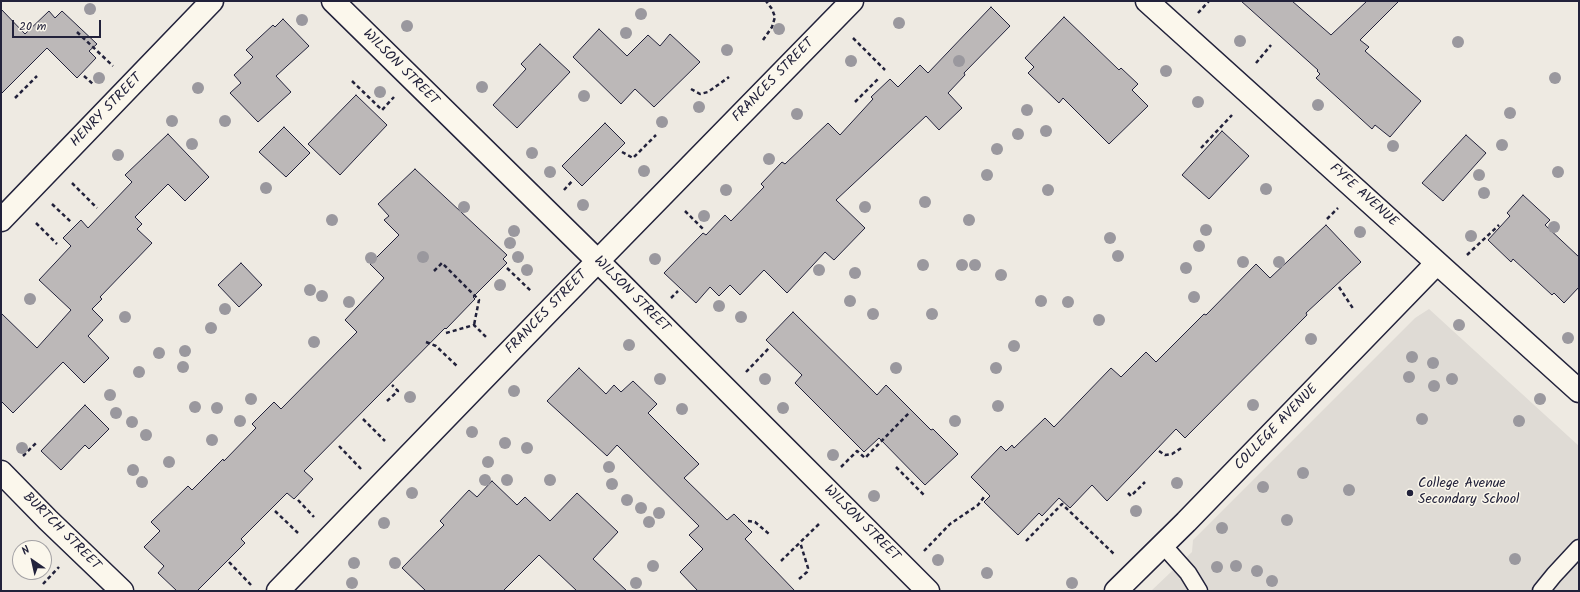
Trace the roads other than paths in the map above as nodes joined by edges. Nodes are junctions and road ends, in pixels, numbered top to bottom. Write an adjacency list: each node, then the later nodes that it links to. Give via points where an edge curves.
1 (212, 1): 5 (street, HENRY STREET)
2 (333, 1): 6 (street, WILSON STREET)
3 (852, 1): 6 (street, FRANCES STREET)
4 (1147, 1): 7 (street, FYFE AVENUE)
5 (1, 220)
6 (597, 261): 14 (street, FRANCES STREET); 15 (street, WILSON STREET)
7 (1437, 263): 8 (street, FYFE AVENUE); 10 (street, COLLEGE AVENUE)
8 (1579, 391)
9 (1, 472): 13 (street, BURTCH STREET)
10 (1163, 545): 16 (street, COLLEGE AVENUE); 17 (lane, via 1188,573)
11 (1579, 548): 12 (lane)
12 (1543, 590)
13 (122, 591)
14 (278, 591)
15 (928, 591)
16 (1116, 591)
17 (1199, 591)

